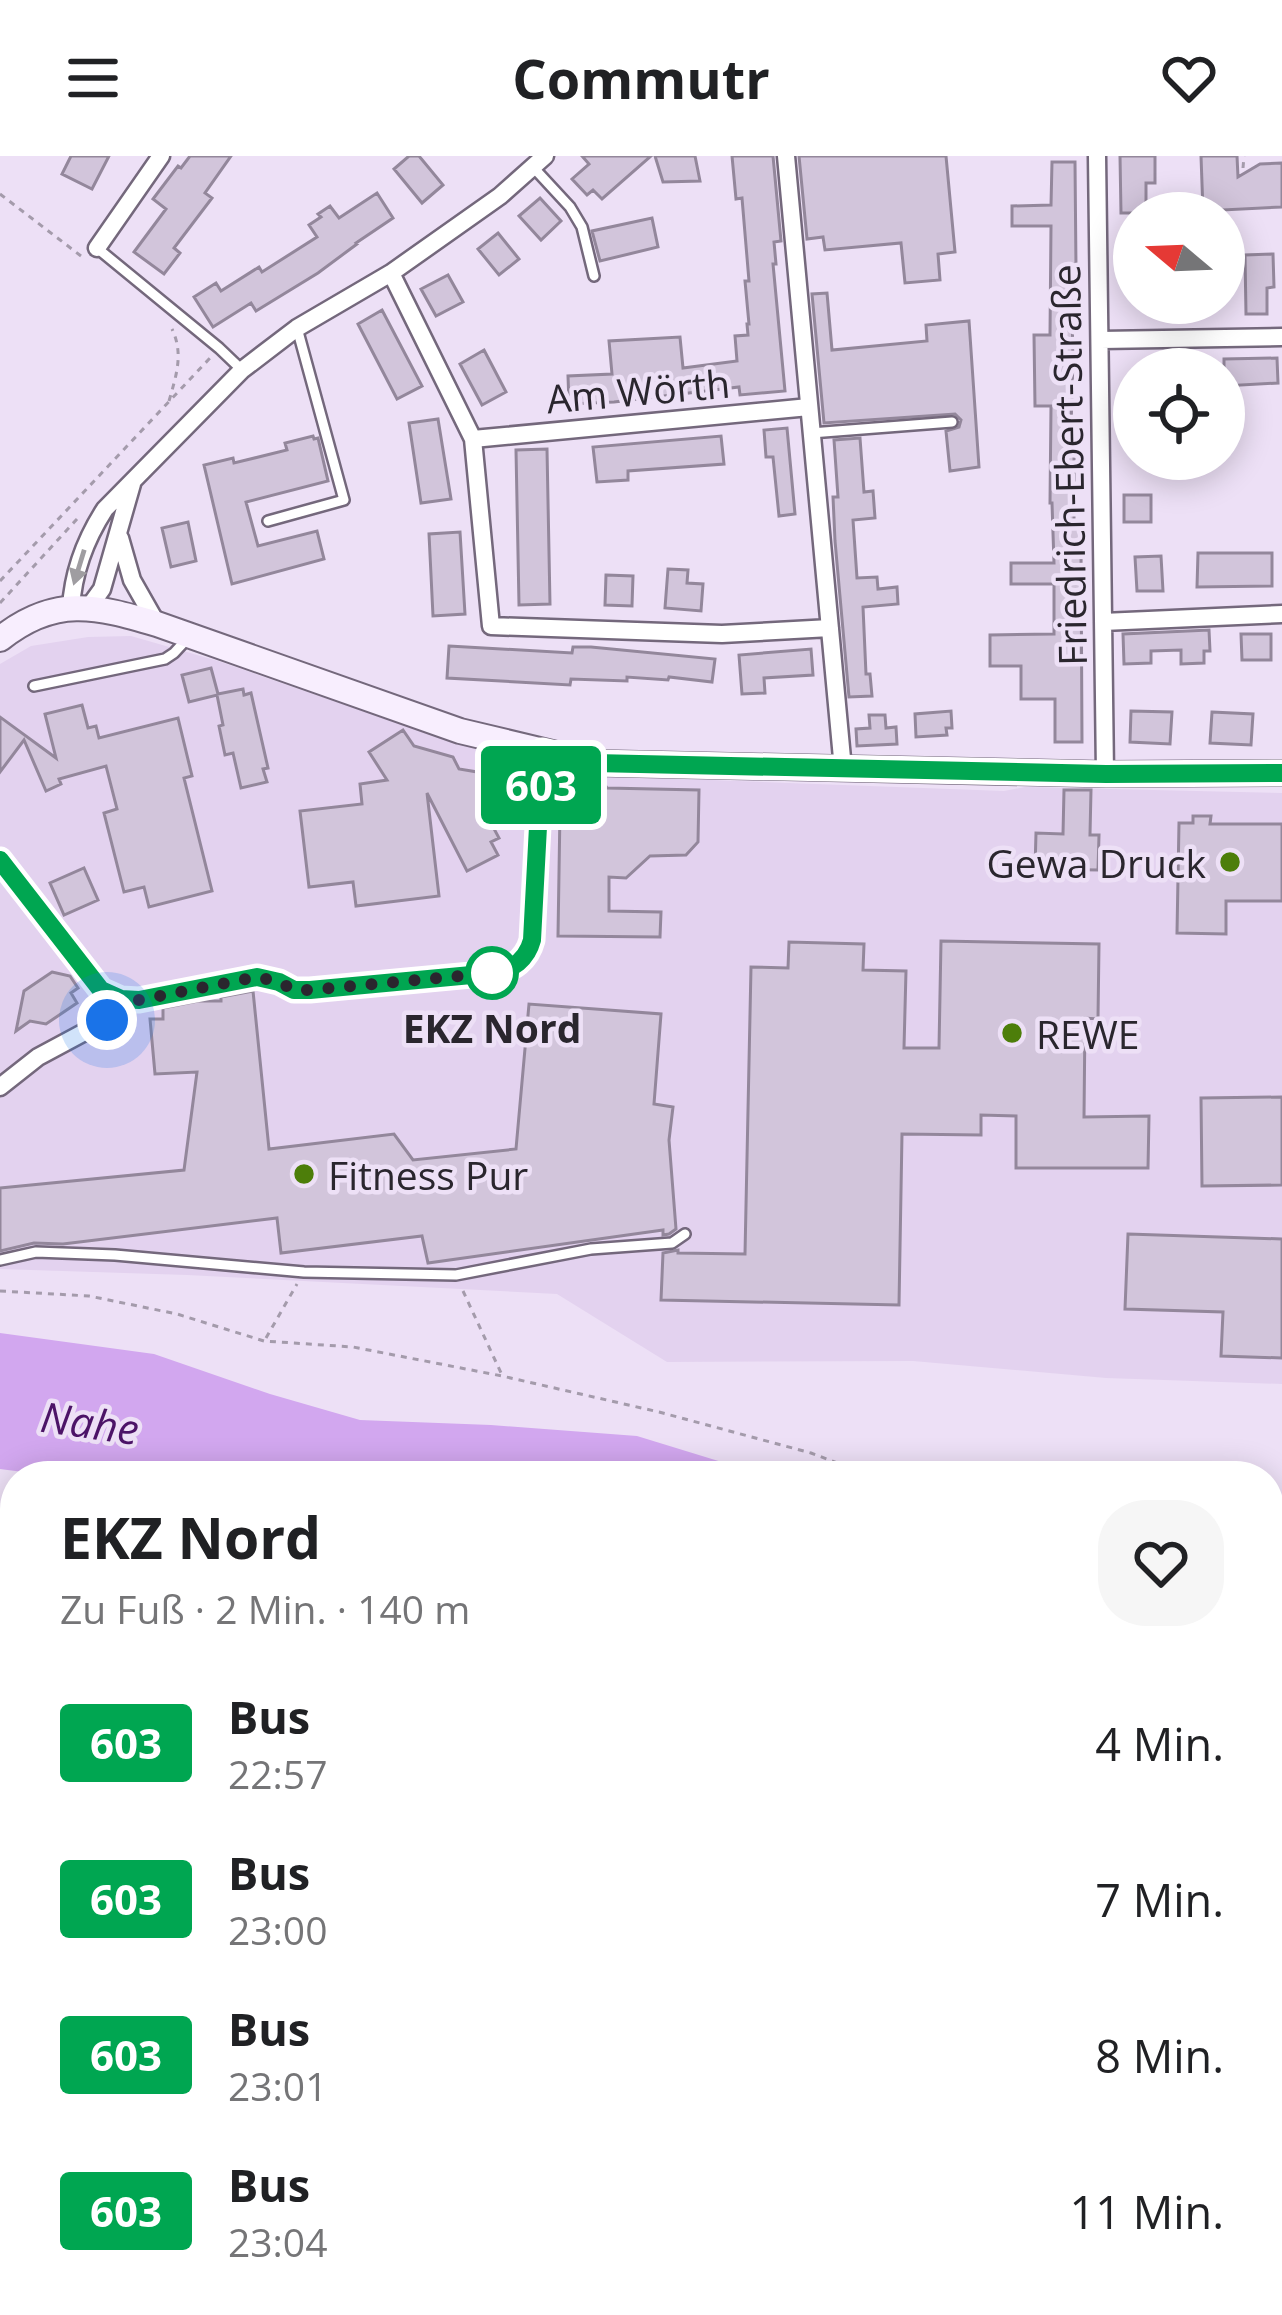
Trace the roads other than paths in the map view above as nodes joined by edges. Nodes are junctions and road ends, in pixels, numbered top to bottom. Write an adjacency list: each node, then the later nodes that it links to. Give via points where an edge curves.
1 (161, 156): 5 (street)
2 (786, 156): 12 (street)
3 (1097, 156): 10 (street, Friedrich-Ebert-Straße)
4 (539, 162): 6 (street); 7 (lane, via 582,226)
5 (90, 253): 11 (lane)
6 (391, 273): 8 (street); 15 (street)
7 (594, 276)
8 (297, 328): 11 (street); 17 (lane, via 344,500)
9 (1282, 337): 10 (street)
10 (1101, 340): 21 (street, Friedrich-Ebert-Straße)
11 (242, 370): 16 (street)
12 (809, 406): 14 (street); 15 (street, Am Wörth)
13 (952, 422): 14 (lane)
14 (811, 434): 23 (street)
15 (473, 439): 23 (street, via 491,626 722,634)
16 (133, 481): 18 (street); 19 (street, one-way to 19, via 93,527 77,566)
17 (268, 521)
18 (119, 531): 19 (street, via 102,590); 22 (street, via 132,580)
19 (80, 608): 22 (main road); 25 (main road, via 36,618)
20 (1282, 614): 21 (street)
21 (1103, 622): 30 (street, Friedrich-Ebert-Straße)
22 (157, 624): 24 (main road)
23 (830, 628): 28 (street)
24 (189, 636): 26 (lane, via 165,658); 27 (main road, via 460,731)
25 (0, 639)
26 (34, 686)
27 (542, 751): 28 (main road, via 594,763); 32 (street, via 532,940 520,962 493,973 310,990 257,977)
28 (843, 769): 30 (main road)
29 (1282, 773): 30 (main road)
30 (1106, 774)
31 (0, 860): 32 (street, via 101,990)
32 (121, 999): 33 (street, via 107,1020)
33 (0, 1087)
34 (685, 1234): 35 (lane, via 672,1243 590,1249 456,1275 37,1252)
35 (0, 1260)

